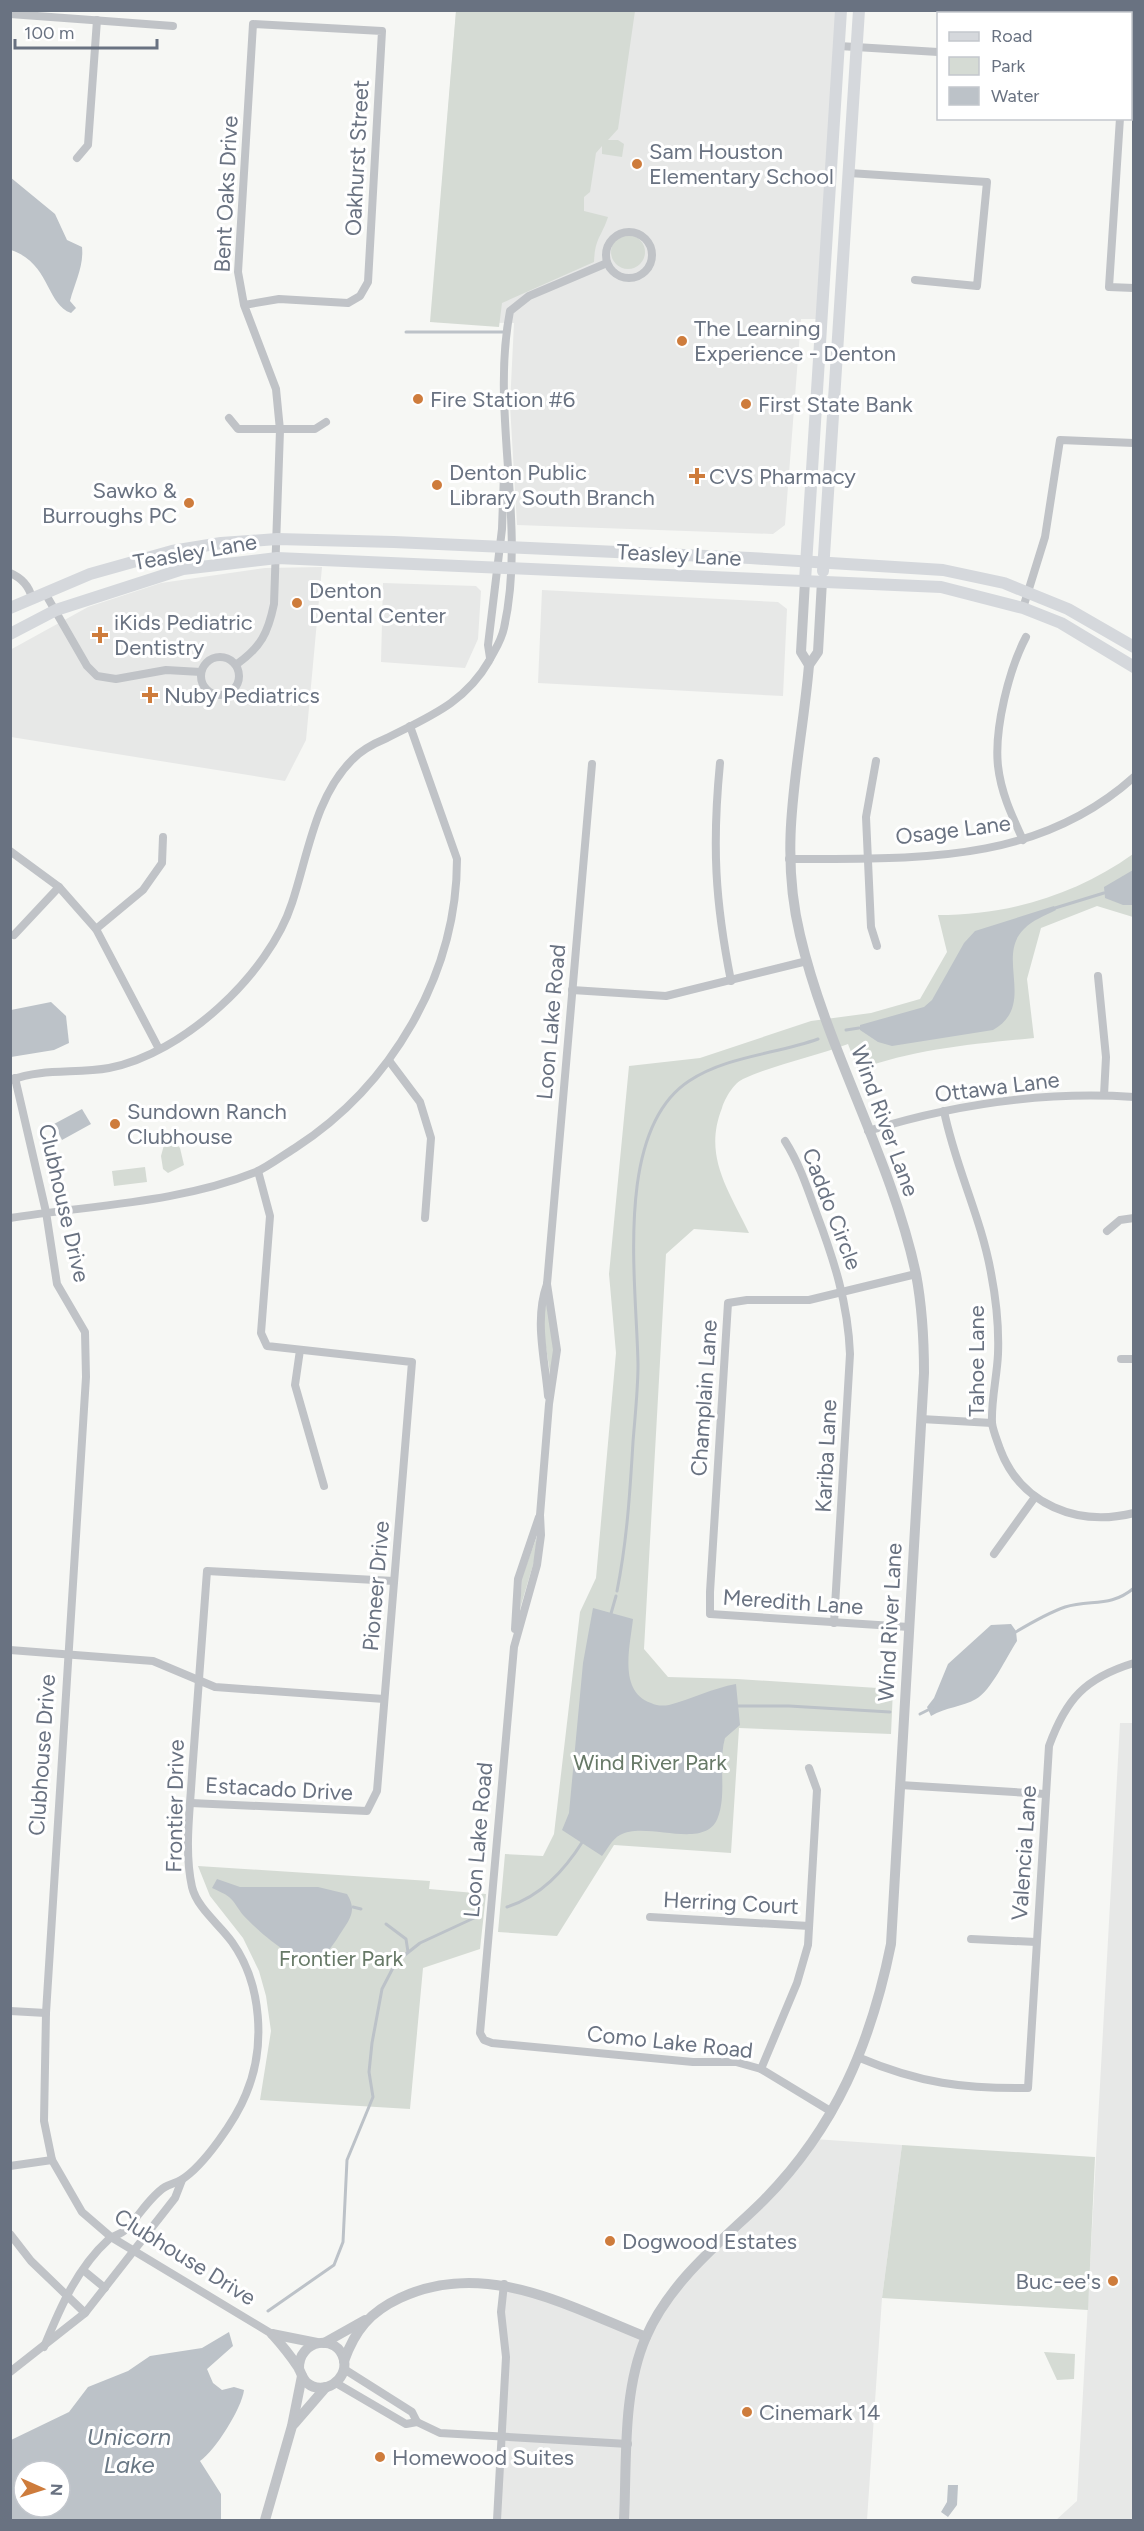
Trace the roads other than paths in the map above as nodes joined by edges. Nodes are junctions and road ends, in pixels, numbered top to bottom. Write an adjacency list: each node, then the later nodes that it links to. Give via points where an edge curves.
1 (841, 10): 7 (main road)
2 (860, 10): 8 (main road)
3 (10, 14): 4 (street)
4 (97, 20): 6 (street); 11 (street, via 88,145)
5 (253, 24): 18 (street, Bent Oaks Drive, via 238,261); 18 (street, Oakhurst Street, via 382,31 365,290 348,303 279,299)
6 (173, 26)
7 (839, 46): 8 (street); 15 (main road)
8 (858, 46): 9 (street); 12 (main road)
9 (937, 52)
10 (1120, 120): 17 (street, via 1109,287)
11 (77, 158)
12 (849, 173): 13 (main road); 16 (street, via 987,182 977,286)
13 (843, 261): 15 (main road); 20 (main road)
14 (607, 263): 14 (street, via 607,247 617,235 632,232 650,247 651,262 636,277 622,277); 26 (street, via 529,296 510,311 504,410 508,444)
15 (825, 270): 19 (main road)
16 (915, 280)
17 (1134, 288)
18 (244, 305): 23 (street, Bent Oaks Drive, via 276,389)
19 (818, 385): 20 (main road); 28 (main road)
20 (834, 387): 29 (main road)
21 (228, 418): 23 (street, via 238,429)
22 (326, 422): 23 (street, via 315,429)
23 (280, 430): 25 (street, Bent Oaks Drive)
24 (1134, 443): 35 (street, via 1060,440 1045,537)
25 (277, 539): 26 (main road, Teasley Lane); 27 (street, Bent Oaks Drive); 34 (main road, Teasley Lane, via 172,551 90,574)
26 (506, 547): 28 (main road, Teasley Lane); 30 (street)
27 (277, 558): 30 (main road, Teasley Lane); 39 (main road, Teasley Lane, via 183,569); 44 (street, Bent Oaks Drive, via 269,625 255,651)
28 (806, 563): 29 (main road, Teasley Lane); 32 (main road)
29 (823, 565): 33 (main road); 35 (main road, Teasley Lane, via 943,570 1004,583)
30 (504, 568): 32 (main road, Teasley Lane); 43 (street, via 488,645); 43 (street, via 504,627 498,648)
31 (10, 573): 36 (street, via 30,589)
32 (805, 581): 33 (main road, Teasley Lane); 45 (street, Wind River Lane, via 801,652)
33 (822, 581): 38 (main road, Teasley Lane, via 941,586); 45 (street, Wind River Lane, via 818,652)
34 (45, 593): 36 (main road, Teasley Lane); 39 (street)
35 (1028, 593): 38 (street); 42 (main road, Teasley Lane, via 1068,609)
36 (32, 598): 37 (main road, Teasley Lane)
37 (10, 608)
38 (1023, 608): 46 (main road, Teasley Lane, via 1061,623)
39 (56, 610): 40 (main road, Teasley Lane); 47 (street, via 87,666 97,676 116,679 166,670)
40 (10, 634)
41 (1026, 637): 54 (street, via 1014,659 999,735 998,765 1005,800)
42 (1134, 647)
43 (490, 658): 48 (street, via 480,677 458,699)
44 (237, 664): 47 (street, via 218,656 206,662); 47 (street, via 240,680 236,688 221,696 203,686)
45 (809, 665): 57 (street, Wind River Lane, via 791,801)
46 (1134, 667)
47 (201, 672)
48 (410, 726): 66 (street, via 354,757 331,786 288,915 270,948 238,990 194,1027); 67 (street, via 457,859 457,881 450,926 429,993)
49 (876, 761): 56 (street, via 866,817)
50 (720, 763): 64 (street, via 714,874)
51 (592, 764): 65 (street, Loon Lake Road)
52 (1134, 777): 54 (street, Osage Lane, via 1074,820)
53 (163, 837): 59 (street, via 162,863 143,890)
54 (1023, 840): 56 (street, Osage Lane, via 996,848 944,854)
55 (10, 851): 58 (street)
56 (868, 857): 57 (street, Osage Lane); 61 (street, via 871,927)
57 (789, 859): 62 (street, Wind River Lane)
58 (59, 887): 59 (street); 60 (street)
59 (96, 929): 66 (street)
60 (14, 935)
61 (877, 946)
62 (807, 961): 64 (street); 72 (street, Wind River Lane)
63 (1098, 976): 69 (street, via 1106,1057)
64 (731, 981): 65 (street, via 666,996)
65 (572, 990): 81 (street, Loon Lake Road)
66 (159, 1049): 68 (street, via 107,1068 48,1071)
67 (390, 1062): 74 (street, via 323,1130); 77 (street, via 420,1102 431,1138)
68 (13, 1079): 75 (street, Clubhouse Drive)
69 (1104, 1095): 70 (street, Ottawa Lane); 71 (street, Ottawa Lane, via 1049,1095)
70 (1134, 1097)
71 (944, 1111): 72 (street, Ottawa Lane); 88 (street, Tahoe Lane, via 991,1272 998,1352)
72 (868, 1131): 80 (street, Wind River Lane)
73 (785, 1140): 82 (street, Caddo Circle, via 797,1160)
74 (258, 1171): 75 (street, via 175,1195); 83 (street, via 270,1216 261,1333 267,1346)
75 (46, 1212): 76 (street); 100 (street, Clubhouse Drive, via 57,1284 86,1332)
76 (10, 1218)
77 (425, 1218)
78 (1134, 1218): 79 (street, via 1120,1220)
79 (1107, 1231)
80 (916, 1274): 82 (street, Champlain Lane); 87 (street, Wind River Lane, via 924,1339)
81 (547, 1284): 86 (street, Loon Lake Road, via 557,1350); 86 (street, Loon Lake Road, via 540,1329)
82 (843, 1291): 95 (street, Champlain Lane, via 809,1300 729,1303); 96 (street, Kariba Lane, via 850,1354)
83 (300, 1350): 89 (street, via 296,1385); 94 (street, Pioneer Drive, via 412,1362)
84 (1122, 1359): 85 (street)
85 (1134, 1359)
86 (549, 1404): 92 (street, Loon Lake Road)
87 (921, 1419): 88 (street); 97 (street, Wind River Lane)
88 (992, 1423): 90 (street, Tahoe Lane, via 1011,1472)
89 (324, 1486)
90 (1035, 1497): 91 (street, via 1049,1506 1085,1517); 93 (street)
91 (1134, 1513)
92 (540, 1515): 98 (street, Loon Lake Road, via 537,1565); 98 (street, Loon Lake Road, via 518,1579 513,1623)
93 (994, 1554)
94 (394, 1581): 102 (street, Frontier Drive, via 207,1571); 103 (street, Pioneer Drive)
95 (710, 1614): 96 (street, Meredith Lane)
96 (834, 1623): 97 (street, Meredith Lane)
97 (909, 1627): 105 (street, Wind River Lane)
98 (516, 1632): 115 (street, Loon Lake Road, via 479,2023 484,2040)
99 (10, 1650): 100 (street)
100 (68, 1653): 102 (street, via 153,1661); 114 (street, Clubhouse Drive)
101 (1134, 1663): 106 (street, Valencia Lane, via 1100,1675 1072,1700 1059,1719 1049,1746)
102 (199, 1680): 103 (street, via 215,1688); 107 (street, Frontier Drive)
103 (384, 1699): 108 (street, Pioneer Drive, via 377,1791)
104 (809, 1768): 110 (street, via 817,1790)
105 (900, 1785): 106 (street); 116 (street, Wind River Lane, via 891,1944)
106 (1045, 1794): 112 (street, Valencia Lane)
107 (190, 1803): 108 (street, Estacado Drive); 121 (street, Frontier Drive, via 189,1870 193,1891 233,1943 245,1966 259,2026 256,2060 246,2094 203,2159)
108 (367, 1811)
109 (650, 1917): 110 (street, Herring Court)
110 (809, 1926): 117 (street, via 800,1973)
111 (971, 1939): 112 (street)
112 (1036, 1942): 116 (street, Valencia Lane, via 1028,2088 934,2083)
113 (10, 2011): 114 (street)
114 (46, 2013): 119 (street, Clubhouse Drive, via 44,2121)
115 (492, 2043): 117 (street, Como Lake Road, via 693,2062 736,2062)
116 (860, 2058): 118 (street, Wind River Lane)
117 (760, 2070): 118 (street, Como Lake Road)
118 (832, 2112): 132 (street, Wind River Lane, via 783,2179 688,2274)
119 (52, 2160): 120 (street); 123 (street, Clubhouse Drive, via 82,2212)
120 (10, 2166)
121 (182, 2180): 123 (street, Frontier Drive, via 164,2187 122,2233); 124 (street, Frontier Drive, via 175,2198)
122 (10, 2234): 128 (street)
123 (111, 2237): 124 (street, Clubhouse Drive); 125 (street, Frontier Drive)
124 (133, 2251): 127 (street, Frontier Drive); 131 (street, Clubhouse Drive)
125 (83, 2270): 127 (street); 128 (street, Frontier Drive)
126 (504, 2284): 130 (street, via 478,2282 430,2287 393,2301); 132 (street); 141 (street)
127 (105, 2288): 129 (street, Frontier Drive)
128 (66, 2295): 129 (street); 134 (street, Frontier Drive)
129 (85, 2313): 134 (street, Frontier Drive)
130 (365, 2320): 133 (street); 135 (street)
131 (272, 2334): 133 (street, Clubhouse Drive); 137 (street, Clubhouse Drive)
132 (646, 2337): 142 (street, Wind River Lane, via 632,2390)
133 (320, 2343): 135 (street, via 336,2348); 137 (street, via 301,2356)
134 (44, 2347): 136 (street, Frontier Drive)
135 (344, 2365): 138 (street); 139 (street, via 412,2412)
136 (10, 2372)
137 (301, 2373): 138 (street, via 312,2386); 140 (street)
138 (331, 2385): 139 (street, via 406,2424); 140 (street)
139 (417, 2422): 141 (street, via 440,2433)
140 (292, 2426): 143 (street)
141 (502, 2437): 142 (street); 144 (street)
142 (628, 2444): 145 (street, Wind River Lane)
143 (265, 2520)
144 (497, 2520)
145 (624, 2520)

